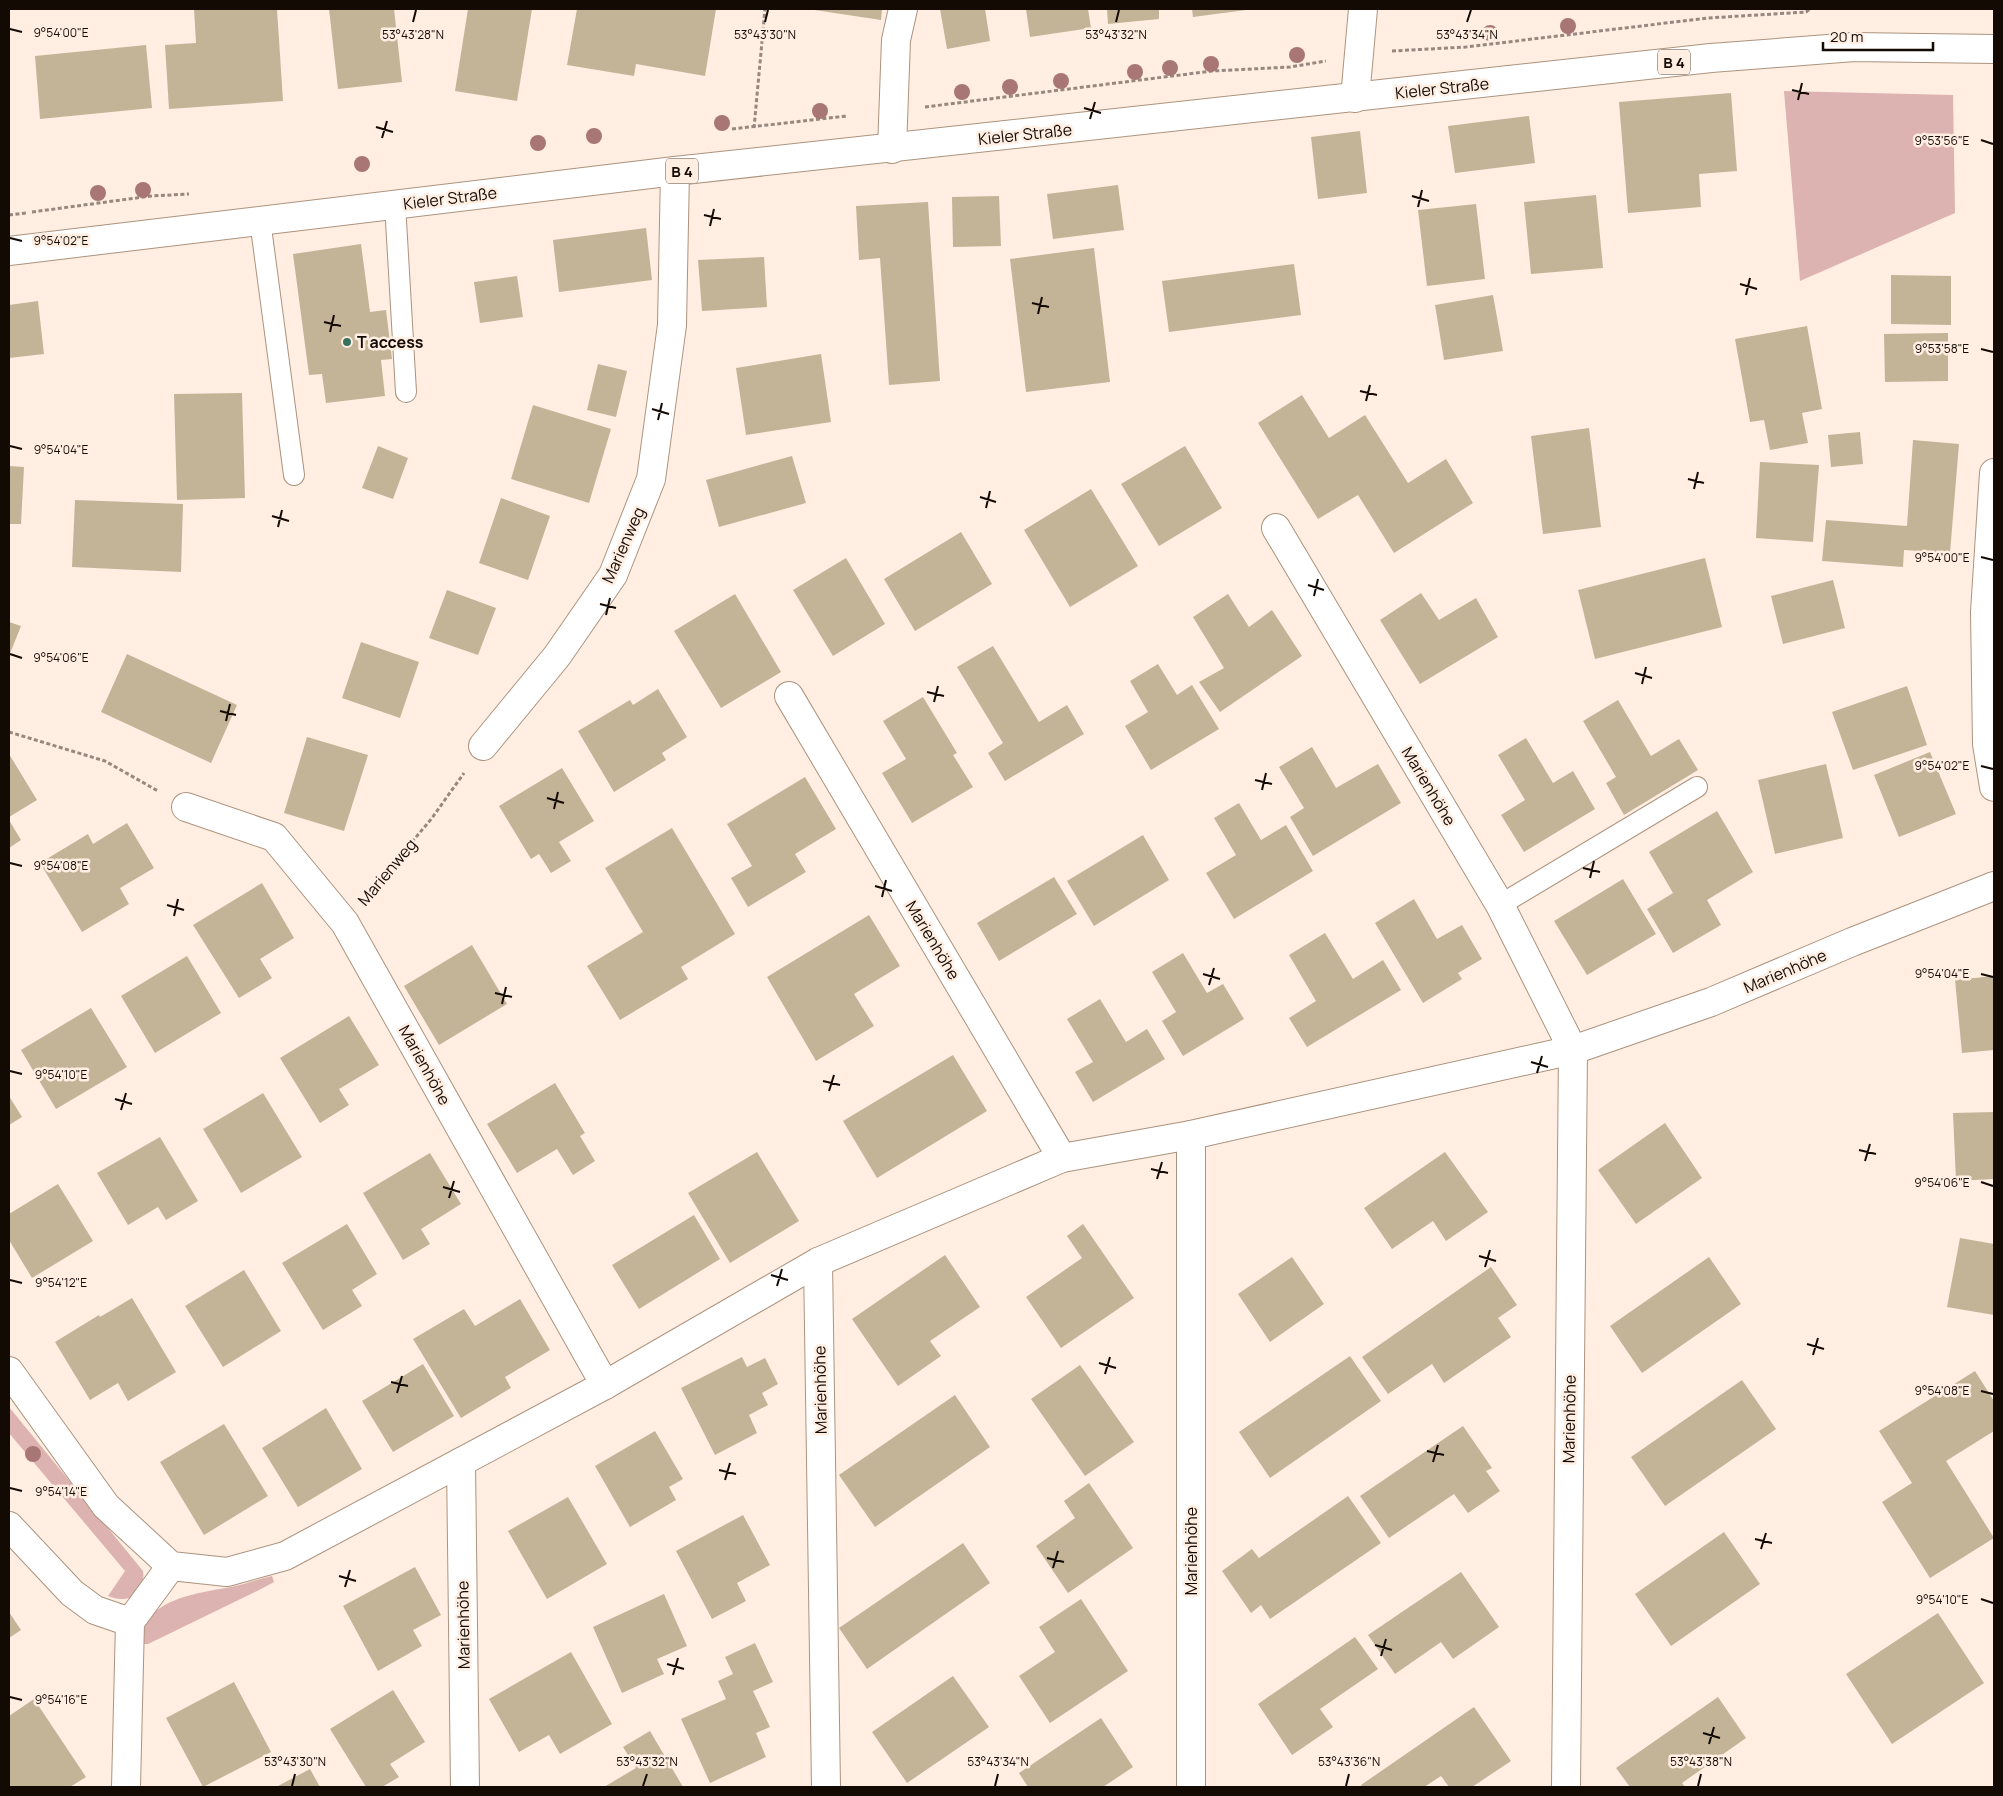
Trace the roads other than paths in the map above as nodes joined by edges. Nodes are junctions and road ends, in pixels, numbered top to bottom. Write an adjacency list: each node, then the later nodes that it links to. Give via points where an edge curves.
1 (903, 9): 5 (street, via 896,40)
2 (1363, 9): 4 (street)
3 (1994, 49): 4 (street, Kieler Straße / B 4, via 1854,48 1721,57)
4 (1355, 98): 5 (street, Kieler Straße / B 4)
5 (892, 149): 6 (street, Kieler Straße / B 4)
6 (674, 172): 7 (street, Kieler Straße / B 4); 15 (street, Marienweg, via 672,325 651,479 613,575 557,656)
7 (395, 204): 8 (street, Kieler Straße / B 4); 10 (lane)
8 (260, 220): 9 (street, Kieler Straße / B 4); 12 (lane)
9 (9, 251)
10 (406, 392)
11 (1994, 473): 17 (street, via 1985,612 1987,744)
12 (294, 475)
13 (1276, 528): 20 (street, Marienhöhe)
14 (789, 696): 23 (street, Marienhöhe)
15 (483, 746)
16 (1697, 787): 20 (lane)
17 (1994, 787)
18 (186, 807): 26 (street, Marienhöhe, via 274,837 345,923)
19 (1994, 886): 21 (street, Marienhöhe, via 1711,1002)
20 (1500, 905): 21 (street, Marienhöhe)
21 (1573, 1050): 22 (street, Marienhöhe); 35 (street, Marienhöhe)
22 (1191, 1135): 23 (street, Marienhöhe); 34 (street, Marienhöhe)
23 (1062, 1158): 24 (street, Marienhöhe)
24 (818, 1262): 26 (street, Marienhöhe); 33 (street, Marienhöhe)
25 (9, 1371): 29 (street, via 106,1506)
26 (605, 1385): 27 (street, Marienhöhe)
27 (461, 1462): 29 (street, Marienhöhe, via 285,1556 227,1572); 32 (street, Marienhöhe)
28 (9, 1526): 30 (street, via 72,1593 95,1610)
29 (171, 1566): 30 (street)
30 (130, 1622): 31 (street)
31 (126, 1787)
32 (465, 1787)
33 (826, 1787)
34 (1191, 1787)
35 (1566, 1787)

